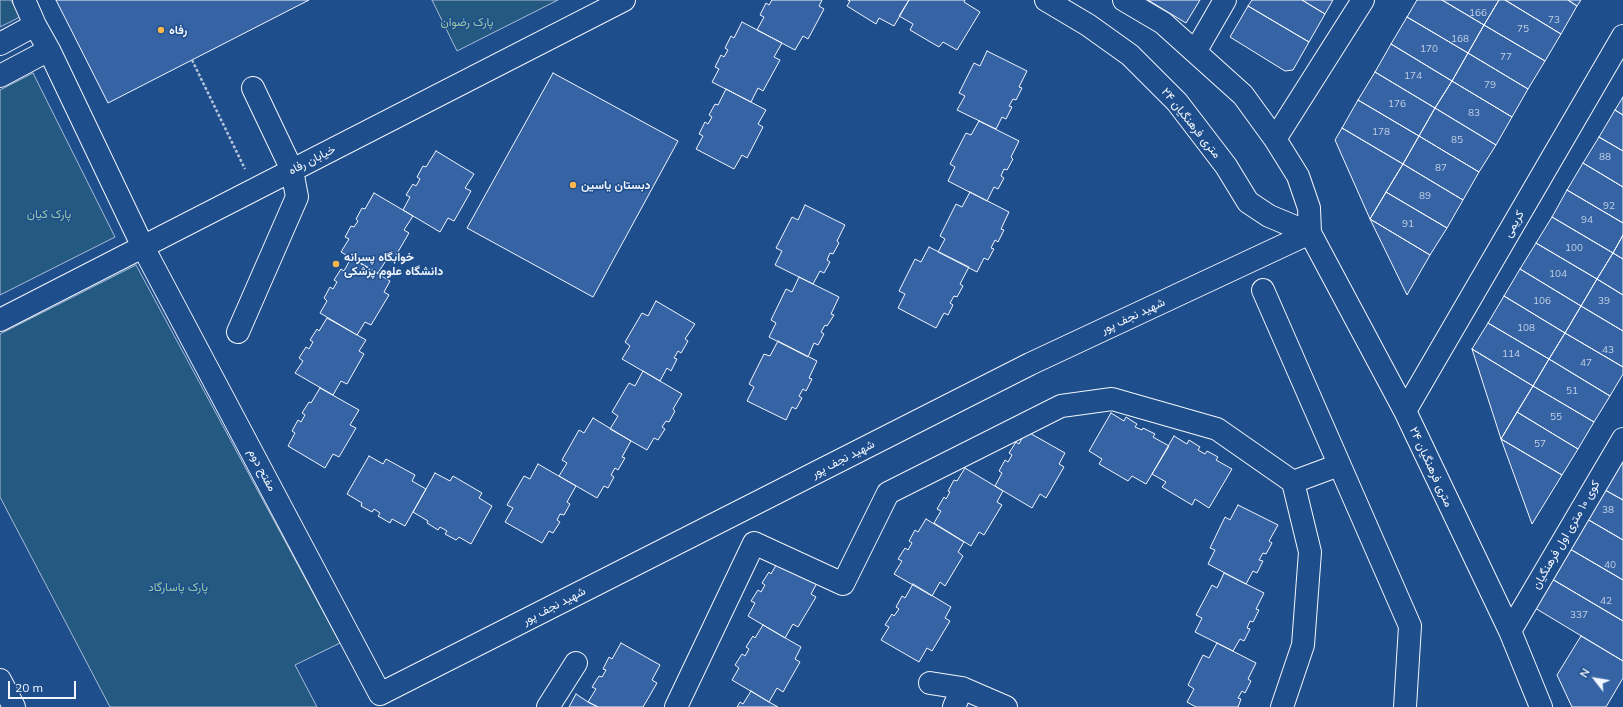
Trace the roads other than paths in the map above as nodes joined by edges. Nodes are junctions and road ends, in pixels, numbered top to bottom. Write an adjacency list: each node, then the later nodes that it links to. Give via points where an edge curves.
1 (24, 0): 7 (street, مفتح دوم)
2 (624, 0): 15 (street, خیابان رفاه)
3 (1046, 0): 16 (street, ۲۴ متری فرهنگیان, via 1088,25 1130,55 1177,102 1226,166 1248,202 1270,216)
4 (1124, 0): 11 (street, ۲۴ متری فرهنگیان, via 1163,23)
5 (1225, 0): 11 (street)
6 (1363, 0): 14 (street)
7 (35, 25): 9 (street); 10 (street, مفتح دوم)
8 (1623, 36): 21 (street, کریمی)
9 (0, 44)
10 (49, 50): 12 (street); 17 (street, مفتح دوم)
11 (1195, 52): 14 (street, ۲۴ متری فرهنگیان, via 1243,95)
12 (0, 76)
13 (253, 88): 15 (street)
14 (1275, 139): 16 (street, ۲۴ متری فرهنگیان, via 1298,176 1309,208)
15 (292, 170): 17 (street, خیابان رفاه); 20 (street, via 297,197)
16 (1310, 233): 21 (street, ۲۴ متری فرهنگیان); 29 (street, شهید نجف پور, via 1030,364)
17 (143, 247): 19 (street, خیابان رفاه); 29 (street, مفتح دوم)
18 (1263, 290): 23 (street)
19 (0, 320)
20 (238, 332)
21 (1405, 411): 25 (street, ۲۴ متری فرهنگیان)
22 (1623, 439): 25 (street, کوی ۱۰ متری اول فرهنگیان)
23 (1339, 465): 24 (street); 36 (street, via 1410,626)
24 (1293, 482): 33 (street, via 1217,429 1112,399 1061,406 888,493 843,584 754,543); 35 (street, via 1310,552 1303,645)
25 (1510, 631): 37 (street, ۲۴ متری فرهنگیان)
26 (576, 662): 32 (street)
27 (0, 680): 31 (street)
28 (930, 683): 30 (street)
29 (380, 694)
30 (958, 697): 34 (street)
31 (14, 707)
32 (548, 707)
33 (676, 707)
34 (1006, 707)
35 (1282, 707)
36 (1405, 707)
37 (1540, 707)

